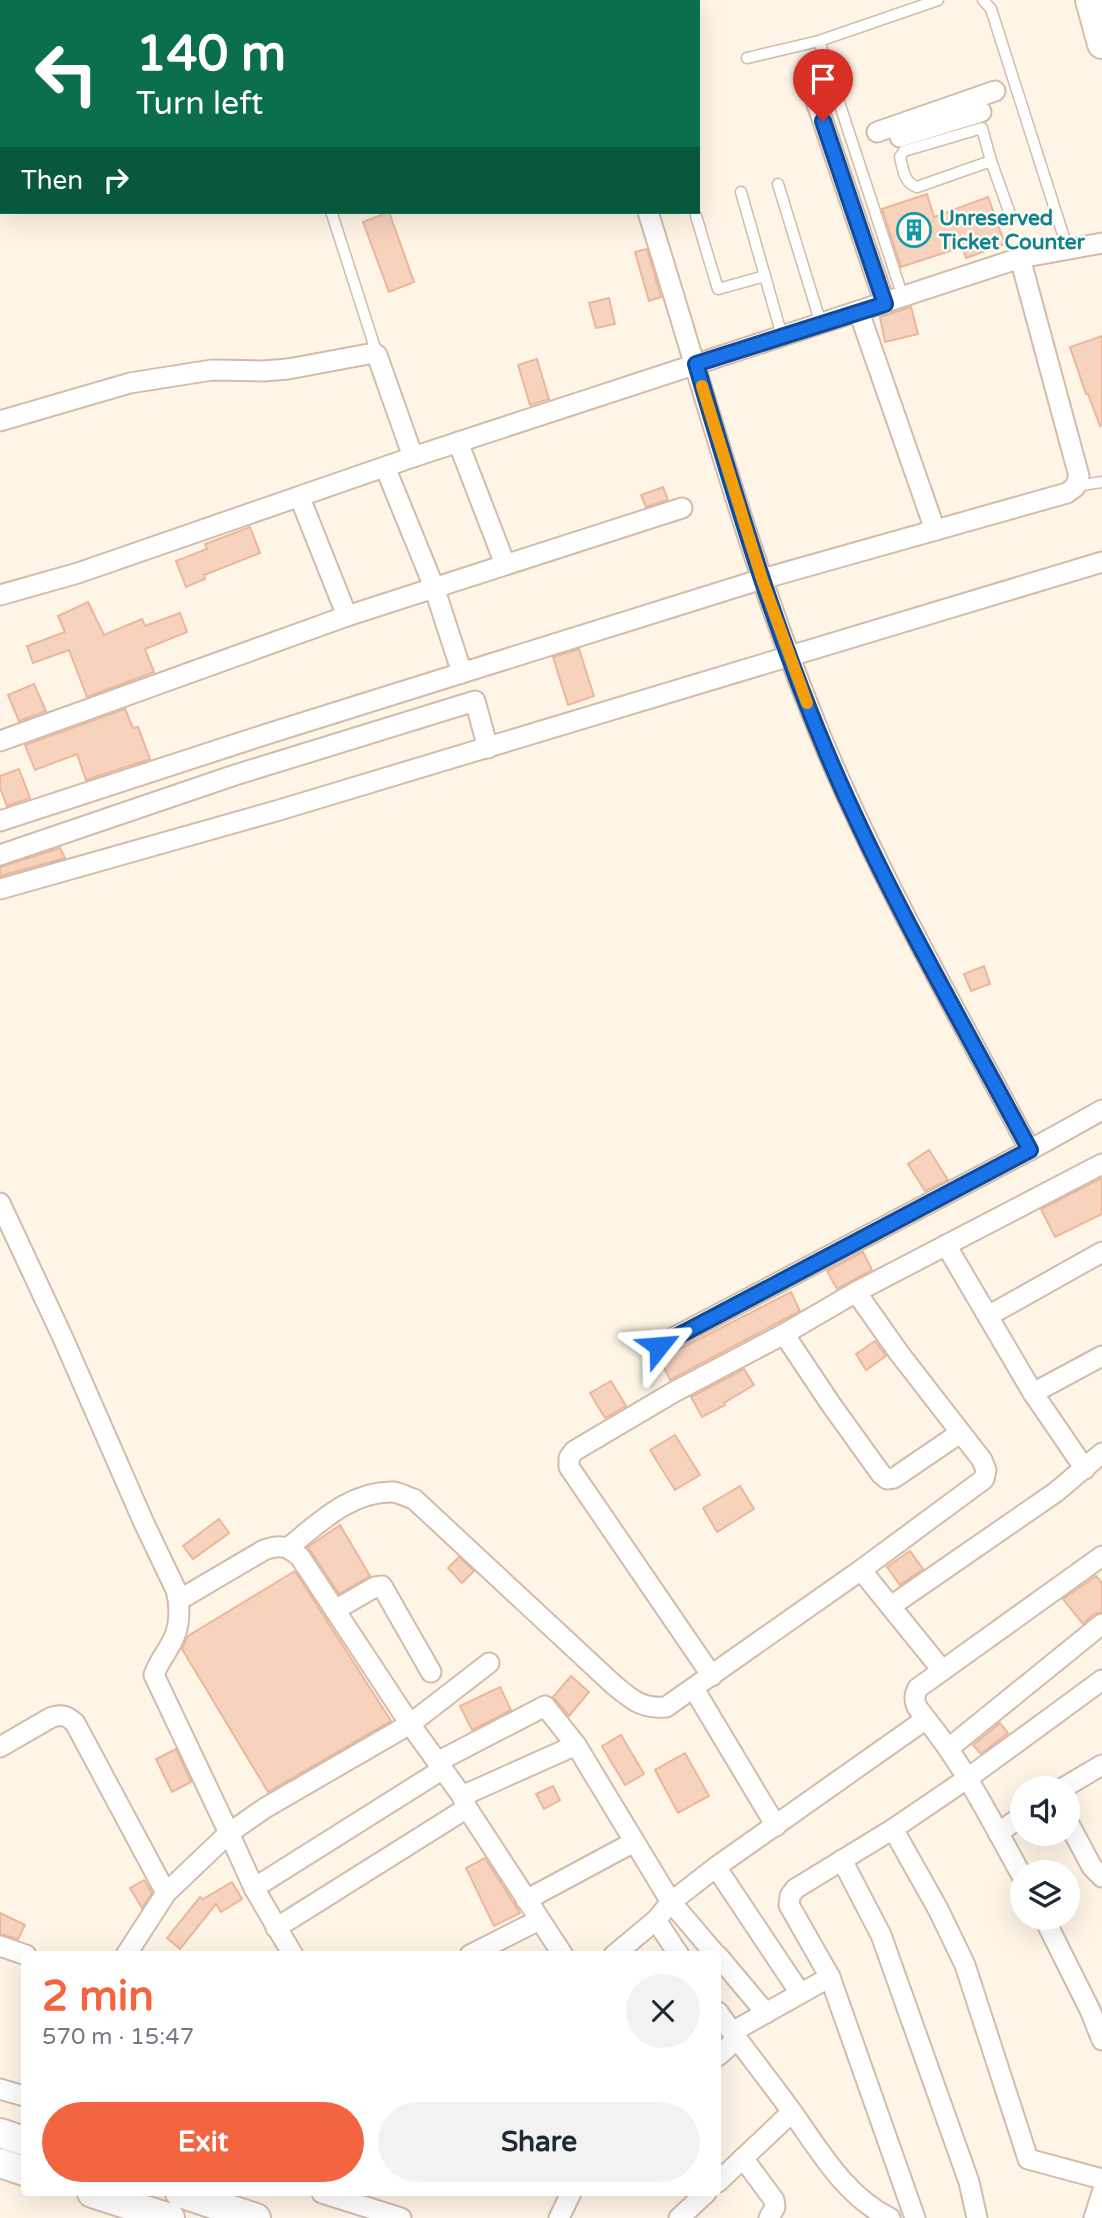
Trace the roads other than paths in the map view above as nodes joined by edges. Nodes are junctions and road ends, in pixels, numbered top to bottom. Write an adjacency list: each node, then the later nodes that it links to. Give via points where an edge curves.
1 (937, 0): 4 (lane)
2 (982, 0): 7 (lane, via 991,9)
3 (1090, 0): 5 (street)
4 (819, 40): 6 (lane); 22 (lane)
5 (1102, 44)
6 (747, 58)
7 (1015, 84): 8 (lane); 19 (lane)
8 (995, 91): 10 (lane); 10 (street, via 876,138)
9 (814, 96): 23 (street)
10 (981, 120): 11 (lane); 11 (lane, via 904,151 900,157 906,180 917,187)
11 (991, 161): 17 (lane)
12 (778, 184): 25 (lane)
13 (741, 191): 21 (lane)
14 (332, 214): 27 (lane)
15 (649, 214): 28 (street)
16 (696, 216): 21 (lane, via 718,289)
17 (1011, 217)
18 (1102, 243): 19 (street)
19 (1068, 250): 20 (street)
20 (1020, 258): 23 (street); 34 (street, via 1079,476)
21 (765, 276): 26 (lane)
22 (900, 285)
23 (885, 304): 24 (street)
24 (859, 312): 25 (street); 37 (street)
25 (821, 324): 26 (street)
26 (782, 336): 28 (street)
27 (377, 355): 29 (street, via 288,369 212,370 144,381); 31 (street)
28 (696, 364): 30 (street); 40 (street)
29 (0, 421)
30 (458, 442): 31 (street); 39 (street)
31 (414, 457): 32 (street)
32 (385, 467): 35 (street); 41 (street)
33 (1102, 482): 34 (lane)
34 (1075, 486): 37 (street, via 1067,493)
35 (300, 498): 42 (street); 43 (street)
36 (682, 508): 39 (street)
37 (935, 530): 40 (street)
38 (1102, 562): 44 (street)
39 (505, 565): 41 (street)
40 (762, 579): 44 (street); 45 (street)
41 (434, 587): 43 (street); 45 (street)
42 (0, 595)
43 (347, 616): 47 (street)
44 (788, 655): 48 (street); 53 (street, via 859,827)
45 (464, 672): 46 (street); 49 (street)
46 (475, 701): 48 (street); 50 (street, via 235,775)
47 (0, 741)
48 (488, 747): 51 (street)
49 (0, 821)
50 (0, 855)
51 (0, 889)
52 (1102, 1110): 53 (street)
53 (1030, 1150): 61 (street)
54 (1102, 1164): 56 (street)
55 (0, 1203): 70 (street)
56 (946, 1245): 58 (street); 59 (street)
57 (1102, 1252): 59 (street)
58 (856, 1292): 60 (street); 64 (street)
59 (988, 1316): 63 (street)
60 (784, 1334): 64 (street, via 887,1479); 77 (street, via 674,1392 569,1458 569,1467)
61 (659, 1346)
62 (1102, 1356): 63 (street)
63 (1033, 1393): 66 (street)
64 (960, 1433): 69 (street, via 982,1460 984,1479)
65 (1102, 1453): 66 (street)
66 (1085, 1469): 71 (street)
67 (289, 1547): 70 (street, via 264,1550); 72 (street); 79 (street, via 341,1506 395,1492 414,1499 634,1701 651,1709 666,1707)
68 (1102, 1556): 75 (street)
69 (861, 1570): 71 (street); 77 (street)
70 (179, 1600): 93 (street, via 175,1635 154,1675)
71 (891, 1606): 75 (street)
72 (335, 1610): 76 (street, via 382,1586); 81 (street)
73 (1102, 1624): 84 (street)
74 (489, 1663): 81 (street)
75 (942, 1670): 80 (street, via 914,1695 915,1705)
76 (431, 1672)
77 (712, 1676): 79 (street)
78 (1102, 1680): 87 (street)
79 (694, 1689): 91 (street)
80 (926, 1719): 84 (street); 91 (street)
81 (410, 1724): 85 (street); 93 (street)
82 (576, 1745): 85 (street, via 545,1706); 89 (street); 95 (street)
83 (0, 1747): 102 (street, via 52,1717 68,1716)
84 (949, 1748): 87 (street)
85 (440, 1765): 89 (street); 101 (street)
86 (1102, 1765): 88 (street)
87 (968, 1778): 92 (street); 94 (street)
88 (1080, 1778)
89 (465, 1802): 103 (street); 107 (street)
90 (1010, 1824): 94 (street)
91 (776, 1826): 99 (street)
92 (893, 1829): 97 (street); 133 (street, via 965,1965 1028,2159)
93 (229, 1833): 101 (street); 102 (street)
94 (998, 1833): 98 (street)
95 (634, 1842): 103 (street); 104 (street)
96 (1080, 1844): 100 (street)
97 (842, 1860): 119 (street, via 795,1889 789,1905); 148 (street, via 881,1935 969,2182)
98 (1013, 1860)
99 (716, 1867): 104 (street); 120 (street)
100 (1102, 1877)
101 (254, 1888): 107 (street)
102 (166, 1893): 110 (street)
103 (526, 1900): 105 (street)
104 (671, 1902): 106 (street); 116 (street)
105 (539, 1920): 112 (street); 113 (street)
106 (656, 1920): 114 (street); 115 (street)
107 (276, 1928): 111 (street)
108 (1050, 1930): 124 (street)
109 (0, 1946): 117 (street)
110 (129, 1951)
111 (290, 1951)
112 (478, 1951)
113 (560, 1951)
114 (619, 1951)
115 (676, 1951)
116 (714, 1951)
117 (21, 1953)
118 (721, 1960): 121 (street)
119 (830, 1977): 120 (street); 147 (street)
120 (800, 1993): 121 (street)
121 (766, 2013): 123 (street)
122 (721, 2016): 123 (street)
123 (734, 2036): 125 (street); 128 (street)
124 (1102, 2040)
125 (721, 2052)
126 (0, 2088): 127 (street)
127 (21, 2095)
128 (792, 2112): 130 (street); 146 (street, via 836,2174 874,2210)
129 (18, 2137): 131 (street)
130 (743, 2158): 132 (street); 145 (street, via 774,2200)
131 (11, 2166)
132 (721, 2179)
133 (1102, 2179)
134 (1102, 2193): 149 (street)
135 (101, 2196): 140 (street)
136 (189, 2196): 141 (street)
137 (331, 2196): 142 (street)
138 (570, 2196): 143 (street)
139 (703, 2196): 144 (street)
140 (170, 2218)
141 (256, 2218)
142 (401, 2218)
143 (559, 2218)
144 (679, 2218)
145 (769, 2218)
146 (890, 2218)
147 (915, 2218)
148 (977, 2218)
149 (1094, 2218)

